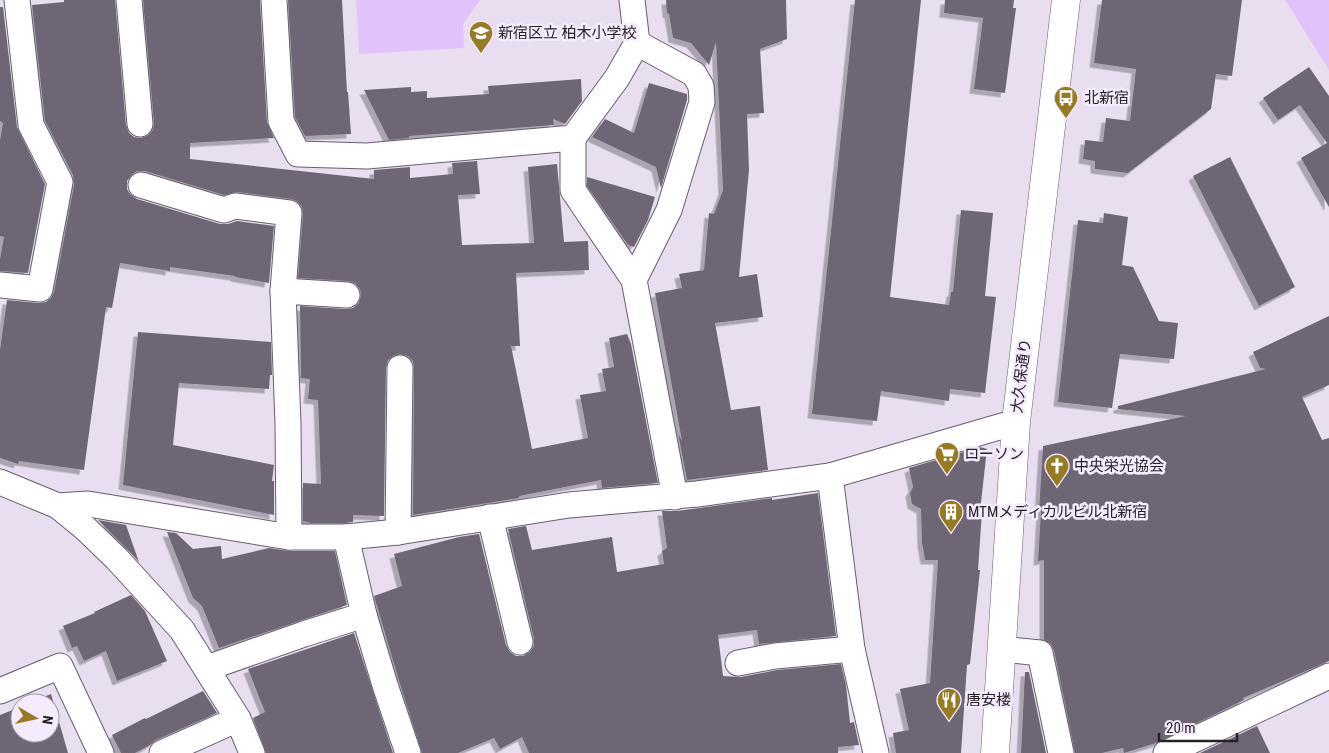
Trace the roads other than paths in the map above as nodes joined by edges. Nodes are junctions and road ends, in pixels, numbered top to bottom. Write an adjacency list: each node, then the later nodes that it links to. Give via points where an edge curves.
1 (17, 0): 11 (street, via 32,125 60,182 40,289)
2 (129, 0): 7 (street)
3 (274, 0): 8 (street, via 281,121 298,154 367,156)
4 (632, 0): 6 (street)
5 (1066, 0): 15 (main road, 大久保通り)
6 (637, 43): 8 (street, via 617,78); 10 (street, via 694,74 701,86 702,102 669,210)
7 (140, 124)
8 (573, 138): 10 (street, via 573,190)
9 (141, 185): 12 (street, via 224,210 235,206 289,213)
10 (634, 280): 18 (street)
11 (0, 285)
12 (283, 291): 13 (street); 22 (street)
13 (347, 295)
14 (400, 368): 21 (street)
15 (1016, 422): 16 (street); 27 (main road, 大久保通り)
16 (830, 476): 18 (street); 26 (street)
17 (0, 482): 19 (street)
18 (676, 497): 20 (street, via 569,505)
19 (58, 506): 22 (street, via 88,504); 29 (street, via 92,534 176,623)
20 (490, 517): 21 (street); 25 (street)
21 (398, 532): 23 (street)
22 (289, 537): 23 (street)
23 (346, 537): 24 (street)
24 (364, 615): 29 (street); 36 (street)
25 (520, 642)
26 (852, 648): 28 (street); 37 (street)
27 (1002, 650): 38 (main road, 大久保通り); 39 (street, via 1040,653)
28 (738, 663)
29 (207, 668): 32 (street)
30 (1329, 676): 40 (street)
31 (0, 691): 33 (street, via 60,666)
32 (238, 719): 34 (street); 35 (street)
33 (101, 753)
34 (162, 753)
35 (252, 753)
36 (408, 753)
37 (876, 753)
38 (995, 753)
39 (1061, 753)
40 (1166, 753)

